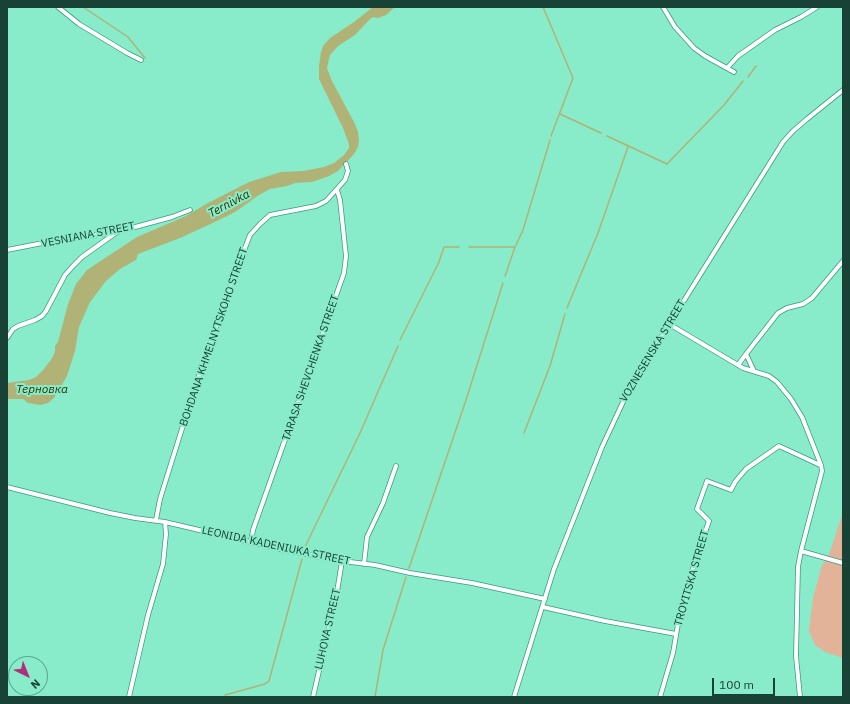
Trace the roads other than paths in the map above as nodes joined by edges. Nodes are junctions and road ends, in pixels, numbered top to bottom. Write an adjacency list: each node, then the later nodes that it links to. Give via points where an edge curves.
1 (58, 7): 4 (street, via 79,24)
2 (663, 7): 5 (street, via 675,27 694,48)
3 (817, 7): 5 (street, via 744,51)
4 (141, 60)
5 (727, 68): 6 (street)
6 (734, 72)
7 (843, 90): 14 (street, VOZNESENSKA STREET, via 783,142)
8 (346, 164): 9 (street, BOHDANA KHMELNYTSKOHO STREET, via 347,176)
9 (337, 190): 22 (street, BOHDANA KHMELNYTSKOHO STREET, via 326,201 316,206 270,215 250,235 196,384 160,499); 24 (street, TARASA SHEVCHENKA STREET, via 346,256 344,273 258,512)
10 (190, 210): 11 (street, VESNIANA STREET)
11 (117, 232): 12 (street, VESNIANA STREET); 15 (street, via 73,266 42,316 13,329)
12 (7, 250)
13 (843, 261): 16 (street, via 812,298 778,313)
14 (669, 324): 17 (street); 29 (street, VOZNESENSKA STREET, via 620,407 554,569)
15 (7, 338)
16 (746, 354): 17 (street); 18 (street)
17 (738, 365): 18 (street)
18 (754, 371): 19 (street, via 774,378 791,399 802,417)
19 (820, 465): 25 (street, via 822,471); 31 (street, TROYITSKA STREET, via 779,446 746,469 731,490 707,480 697,509 709,521)
20 (396, 466): 28 (street, via 367,537)
21 (7, 487): 22 (street, LEONIDA KADENIUKA STREET, via 110,513)
22 (156, 520): 23 (street, LEONIDA KADENIUKA STREET)
23 (165, 522): 24 (street, LEONIDA KADENIUKA STREET); 32 (street, via 163,564)
24 (252, 542): 26 (street, LEONIDA KADENIUKA STREET)
25 (801, 551): 27 (street); 36 (street, via 796,625)
26 (342, 561): 28 (street, LEONIDA KADENIUKA STREET); 33 (street, LUHOVA STREET)
27 (843, 562)
28 (364, 564): 29 (street, LEONIDA KADENIUKA STREET)
29 (545, 599): 30 (street, VOZNESENSKA STREET)
30 (543, 607): 31 (street); 34 (street, VOZNESENSKA STREET)
31 (676, 634): 35 (street, TROYITSKA STREET)
32 (128, 697)
33 (313, 697)
34 (514, 697)
35 (660, 697)
36 (800, 697)

